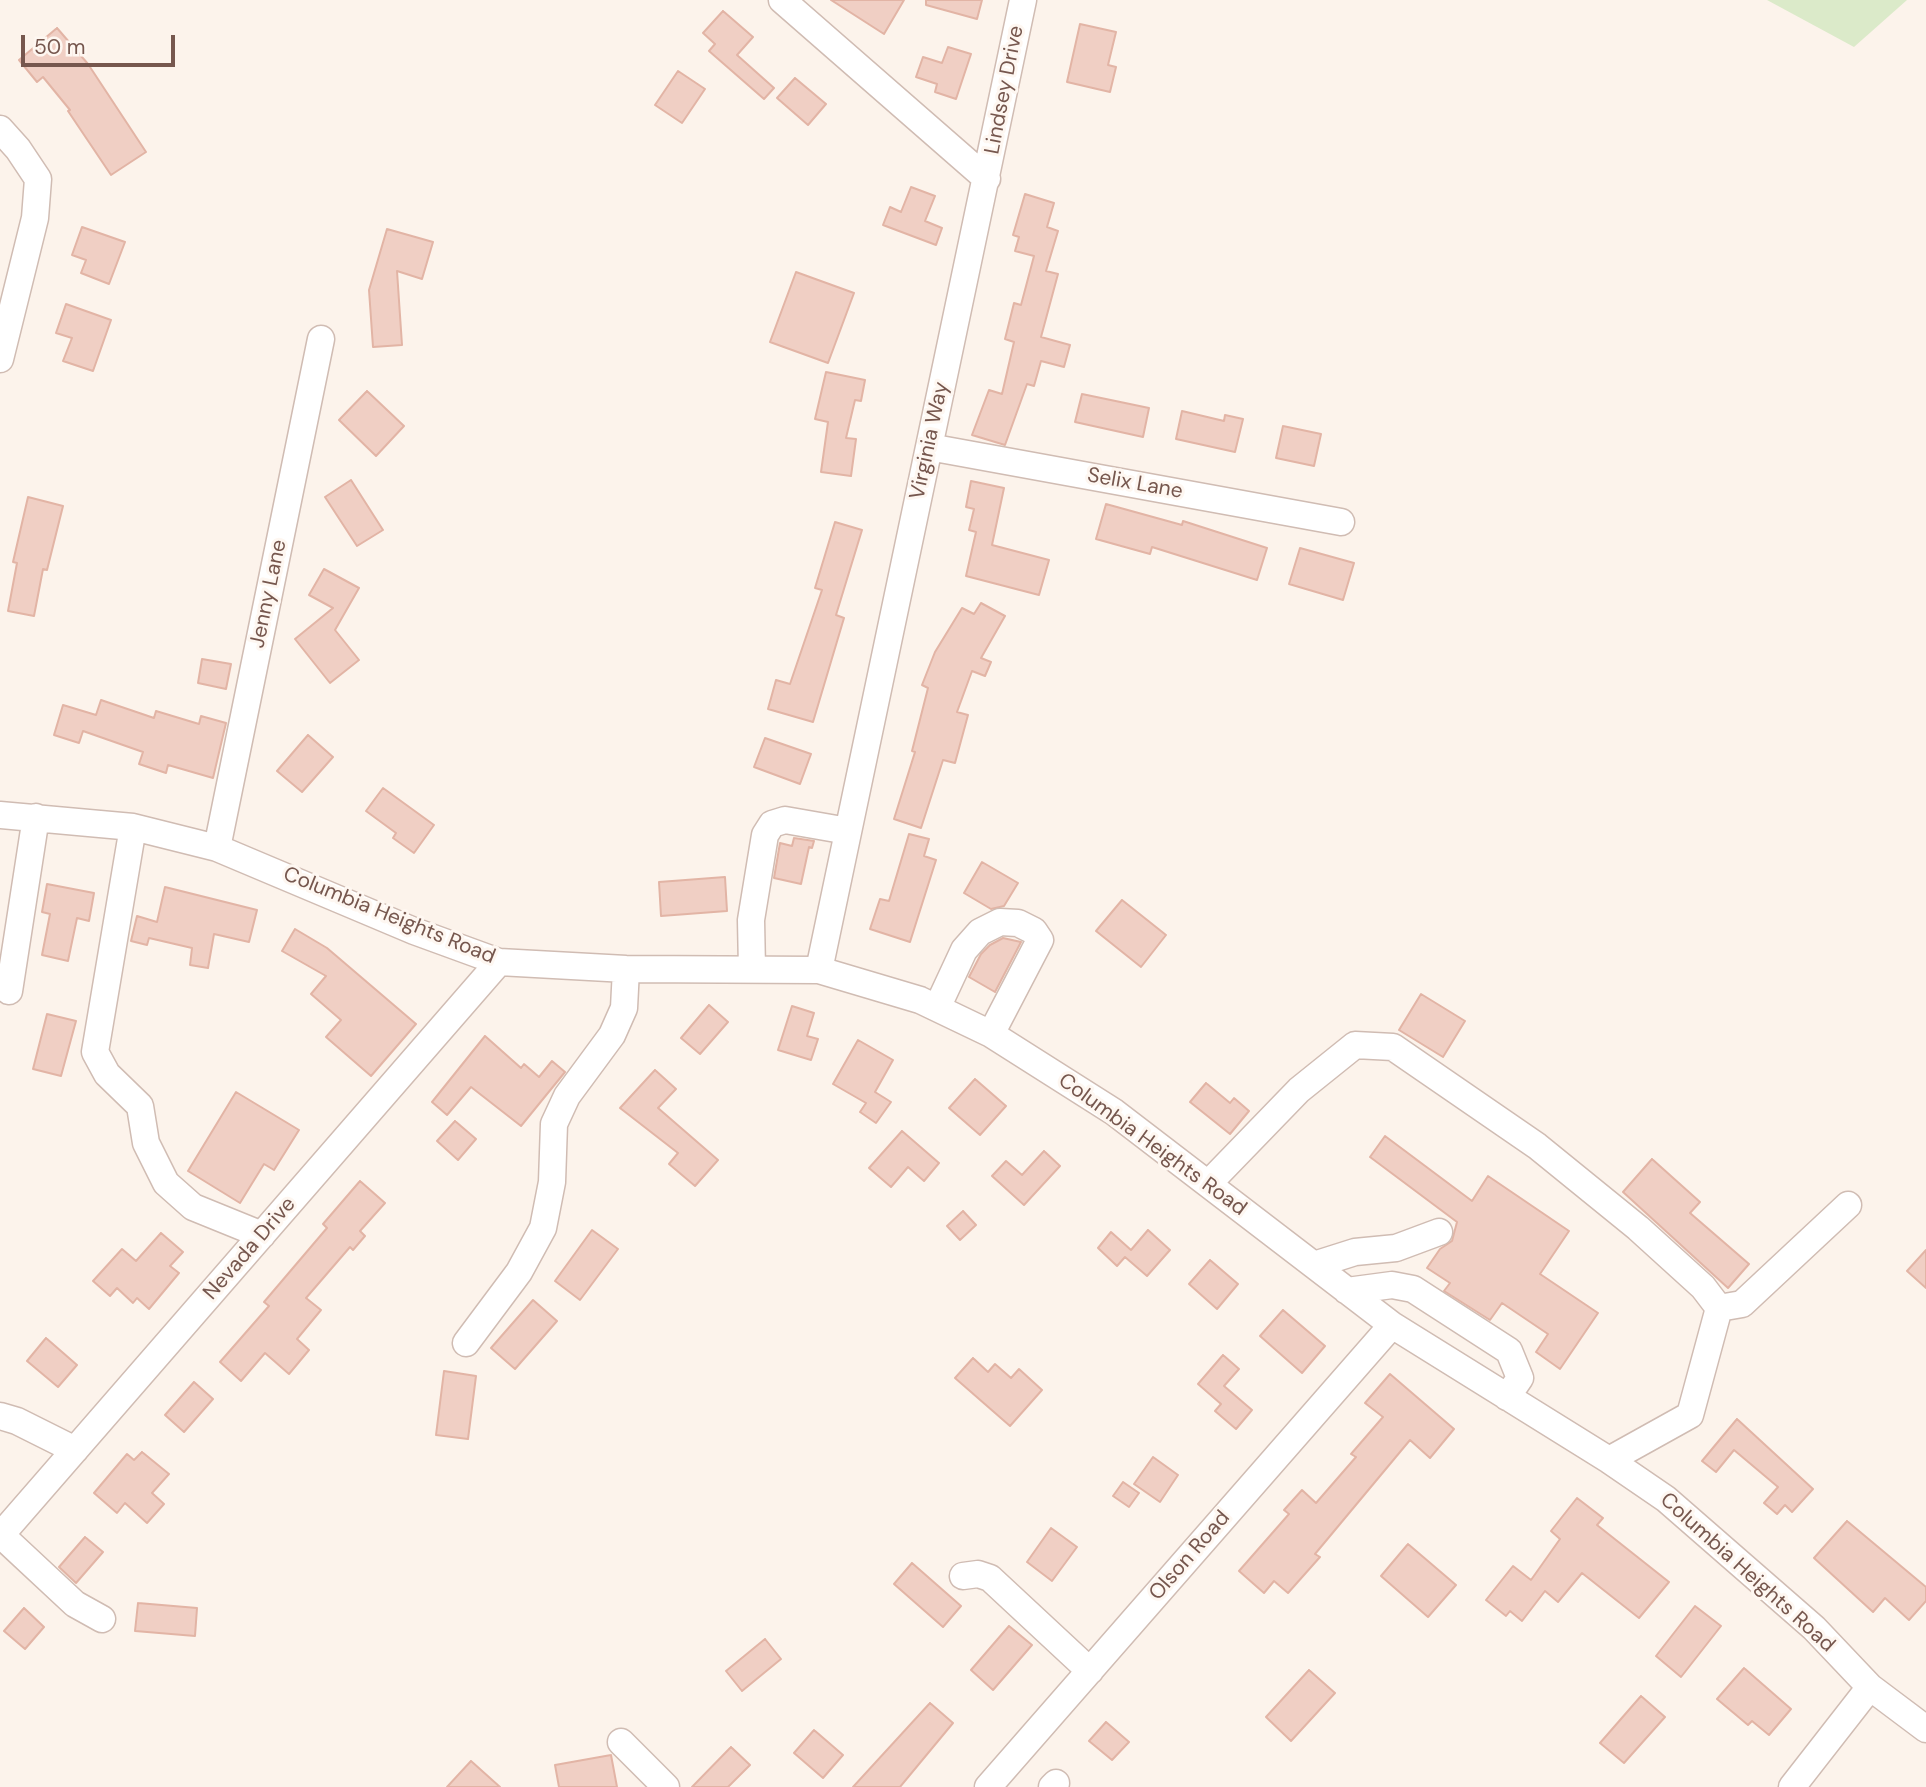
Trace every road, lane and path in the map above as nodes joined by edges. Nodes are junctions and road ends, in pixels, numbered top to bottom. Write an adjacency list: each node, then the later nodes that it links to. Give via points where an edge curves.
1 (782, 0): 4 (street)
2 (1023, 0): 4 (street, Lindsey Drive)
3 (0, 129): 6 (street, via 38,179 35,218)
4 (987, 179): 7 (street, Virginia Way)
5 (321, 340): 13 (street, Jenny Lane)
6 (0, 359)
7 (929, 447): 8 (street, Selix Lane); 12 (street, Virginia Way)
8 (1341, 522)
9 (0, 815): 10 (street, Columbia Heights Road)
10 (36, 817): 11 (street, Columbia Heights Road); 18 (street)
11 (133, 827): 13 (street, Columbia Heights Road); 24 (street, via 96,1052 107,1074 140,1106 146,1143 166,1183 193,1207)
12 (848, 831): 16 (street, via 785,820 772,824 765,835 751,920); 17 (street, Virginia Way)
13 (217, 848): 14 (street, Columbia Heights Road)
14 (499, 962): 15 (street, Columbia Heights Road); 24 (street, Nevada Drive)
15 (626, 969): 16 (street, Columbia Heights Road); 29 (street, via 624,1008 612,1035 567,1096 554,1124 552,1182 543,1227 519,1272)
16 (752, 969): 17 (street, Columbia Heights Road)
17 (819, 970): 19 (street, Columbia Heights Road)
18 (9, 991)
19 (937, 1008): 20 (street, Columbia Heights Road); 20 (street, via 964,950 980,932 1000,922 1018,923 1040,940)
20 (991, 1034): 21 (street, Columbia Heights Road, via 1114,1112)
21 (1208, 1184): 25 (street, Columbia Heights Road); 27 (street, via 1299,1090 1355,1045 1393,1047 1537,1146 1638,1228 1703,1287)
22 (1848, 1205): 27 (street, via 1742,1304)
23 (1439, 1232): 25 (street, via 1396,1248 1355,1252)
24 (262, 1235): 32 (street, Nevada Drive)
25 (1314, 1265): 26 (street, Columbia Heights Road)
26 (1347, 1291): 28 (street, Columbia Heights Road); 30 (street, via 1392,1285 1413,1289 1509,1351 1520,1378)
27 (1719, 1308): 33 (street, via 1690,1415)
28 (1392, 1325): 30 (street, Columbia Heights Road); 37 (street, Olson Road)
29 (466, 1343)
30 (1507, 1397): 33 (street, Columbia Heights Road)
31 (0, 1416): 32 (street)
32 (75, 1450): 34 (street, Nevada Drive)
33 (1609, 1460): 38 (street, Columbia Heights Road, via 1680,1509 1814,1628)
34 (1, 1536): 36 (street, via 75,1604)
35 (964, 1576): 37 (street, via 990,1578)
36 (102, 1619)
37 (1090, 1671): 42 (street, Olson Road)
38 (1870, 1687): 39 (street, Columbia Heights Road); 43 (street)
39 (1926, 1729)
40 (621, 1742): 41 (street)
41 (666, 1787)
42 (988, 1787)
43 (1792, 1787)

